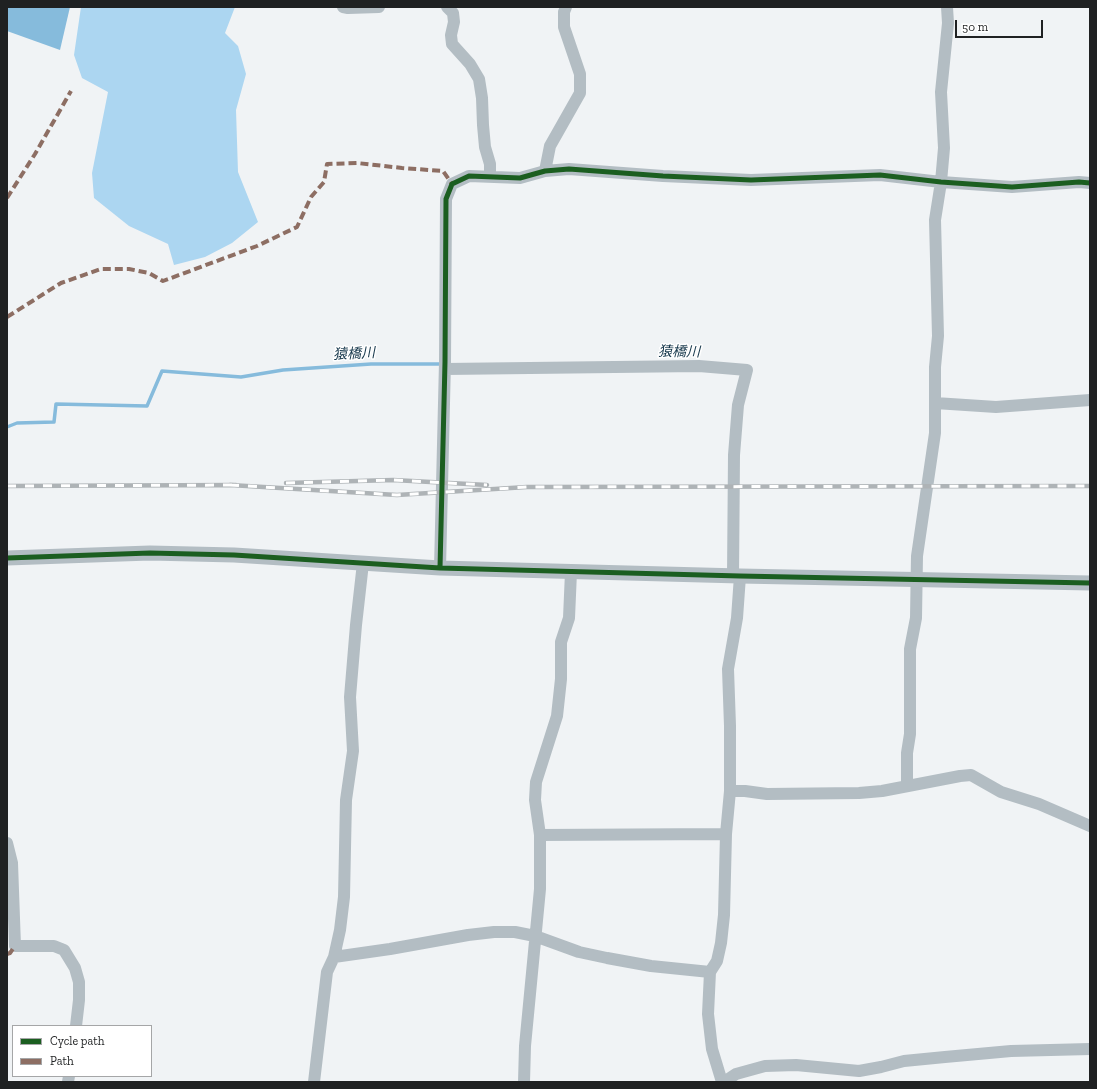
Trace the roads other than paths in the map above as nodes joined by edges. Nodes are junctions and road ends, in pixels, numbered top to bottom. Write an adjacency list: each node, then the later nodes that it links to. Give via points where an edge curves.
1 (343, 7): 2 (street)
2 (379, 7)
3 (447, 7): 7 (street, via 453,13 452,44 470,64 479,79)
4 (566, 7): 6 (street, via 564,27 580,74 580,93 550,146)
5 (947, 7): 8 (street, via 948,24 941,92 944,148)
6 (545, 171): 7 (street, via 520,178); 8 (street, via 569,169 751,180 880,175)
7 (490, 176): 10 (street, via 469,176 452,184 446,199)
8 (941, 182): 9 (street, via 1012,187); 12 (street, via 935,220 938,336)
9 (1090, 182)
10 (445, 366): 15 (street); 17 (street, via 699,366 747,370 738,406 734,455)
11 (1090, 400): 12 (street, via 996,407)
12 (935, 402): 18 (street, via 935,433 917,556)
13 (7, 558): 14 (street, via 150,553)
14 (363, 563): 15 (street); 27 (street, via 350,697 353,751 346,800 344,897)
15 (440, 568): 16 (street)
16 (571, 572): 17 (street); 24 (street, via 568,618 561,642 557,716 536,782 535,800)
17 (736, 576): 18 (street); 21 (street, via 737,618 728,669)
18 (917, 580): 19 (street); 20 (street, via 916,618 910,649)
19 (1090, 583)
20 (907, 786): 21 (street, via 859,794 766,794); 22 (street, via 971,775 1001,792 1039,804)
21 (730, 791): 23 (street)
22 (1090, 826)
23 (726, 834): 24 (street); 28 (street, via 721,943 717,961)
24 (540, 836): 26 (street, via 540,889)
25 (7, 843): 29 (street, via 12,863 15,946 54,946 64,950 75,968 79,982)
26 (535, 936): 27 (street, via 515,932 481,934); 28 (street, via 579,952 607,958); 32 (street)
27 (334, 957): 31 (street, via 327,972)
28 (710, 972): 33 (street, via 710,1035)
29 (76, 1025)
30 (1090, 1049): 33 (street, via 1011,1051 931,1058 859,1071 796,1065 765,1066 736,1074)
31 (314, 1082)
32 (524, 1082)
33 (723, 1082)

